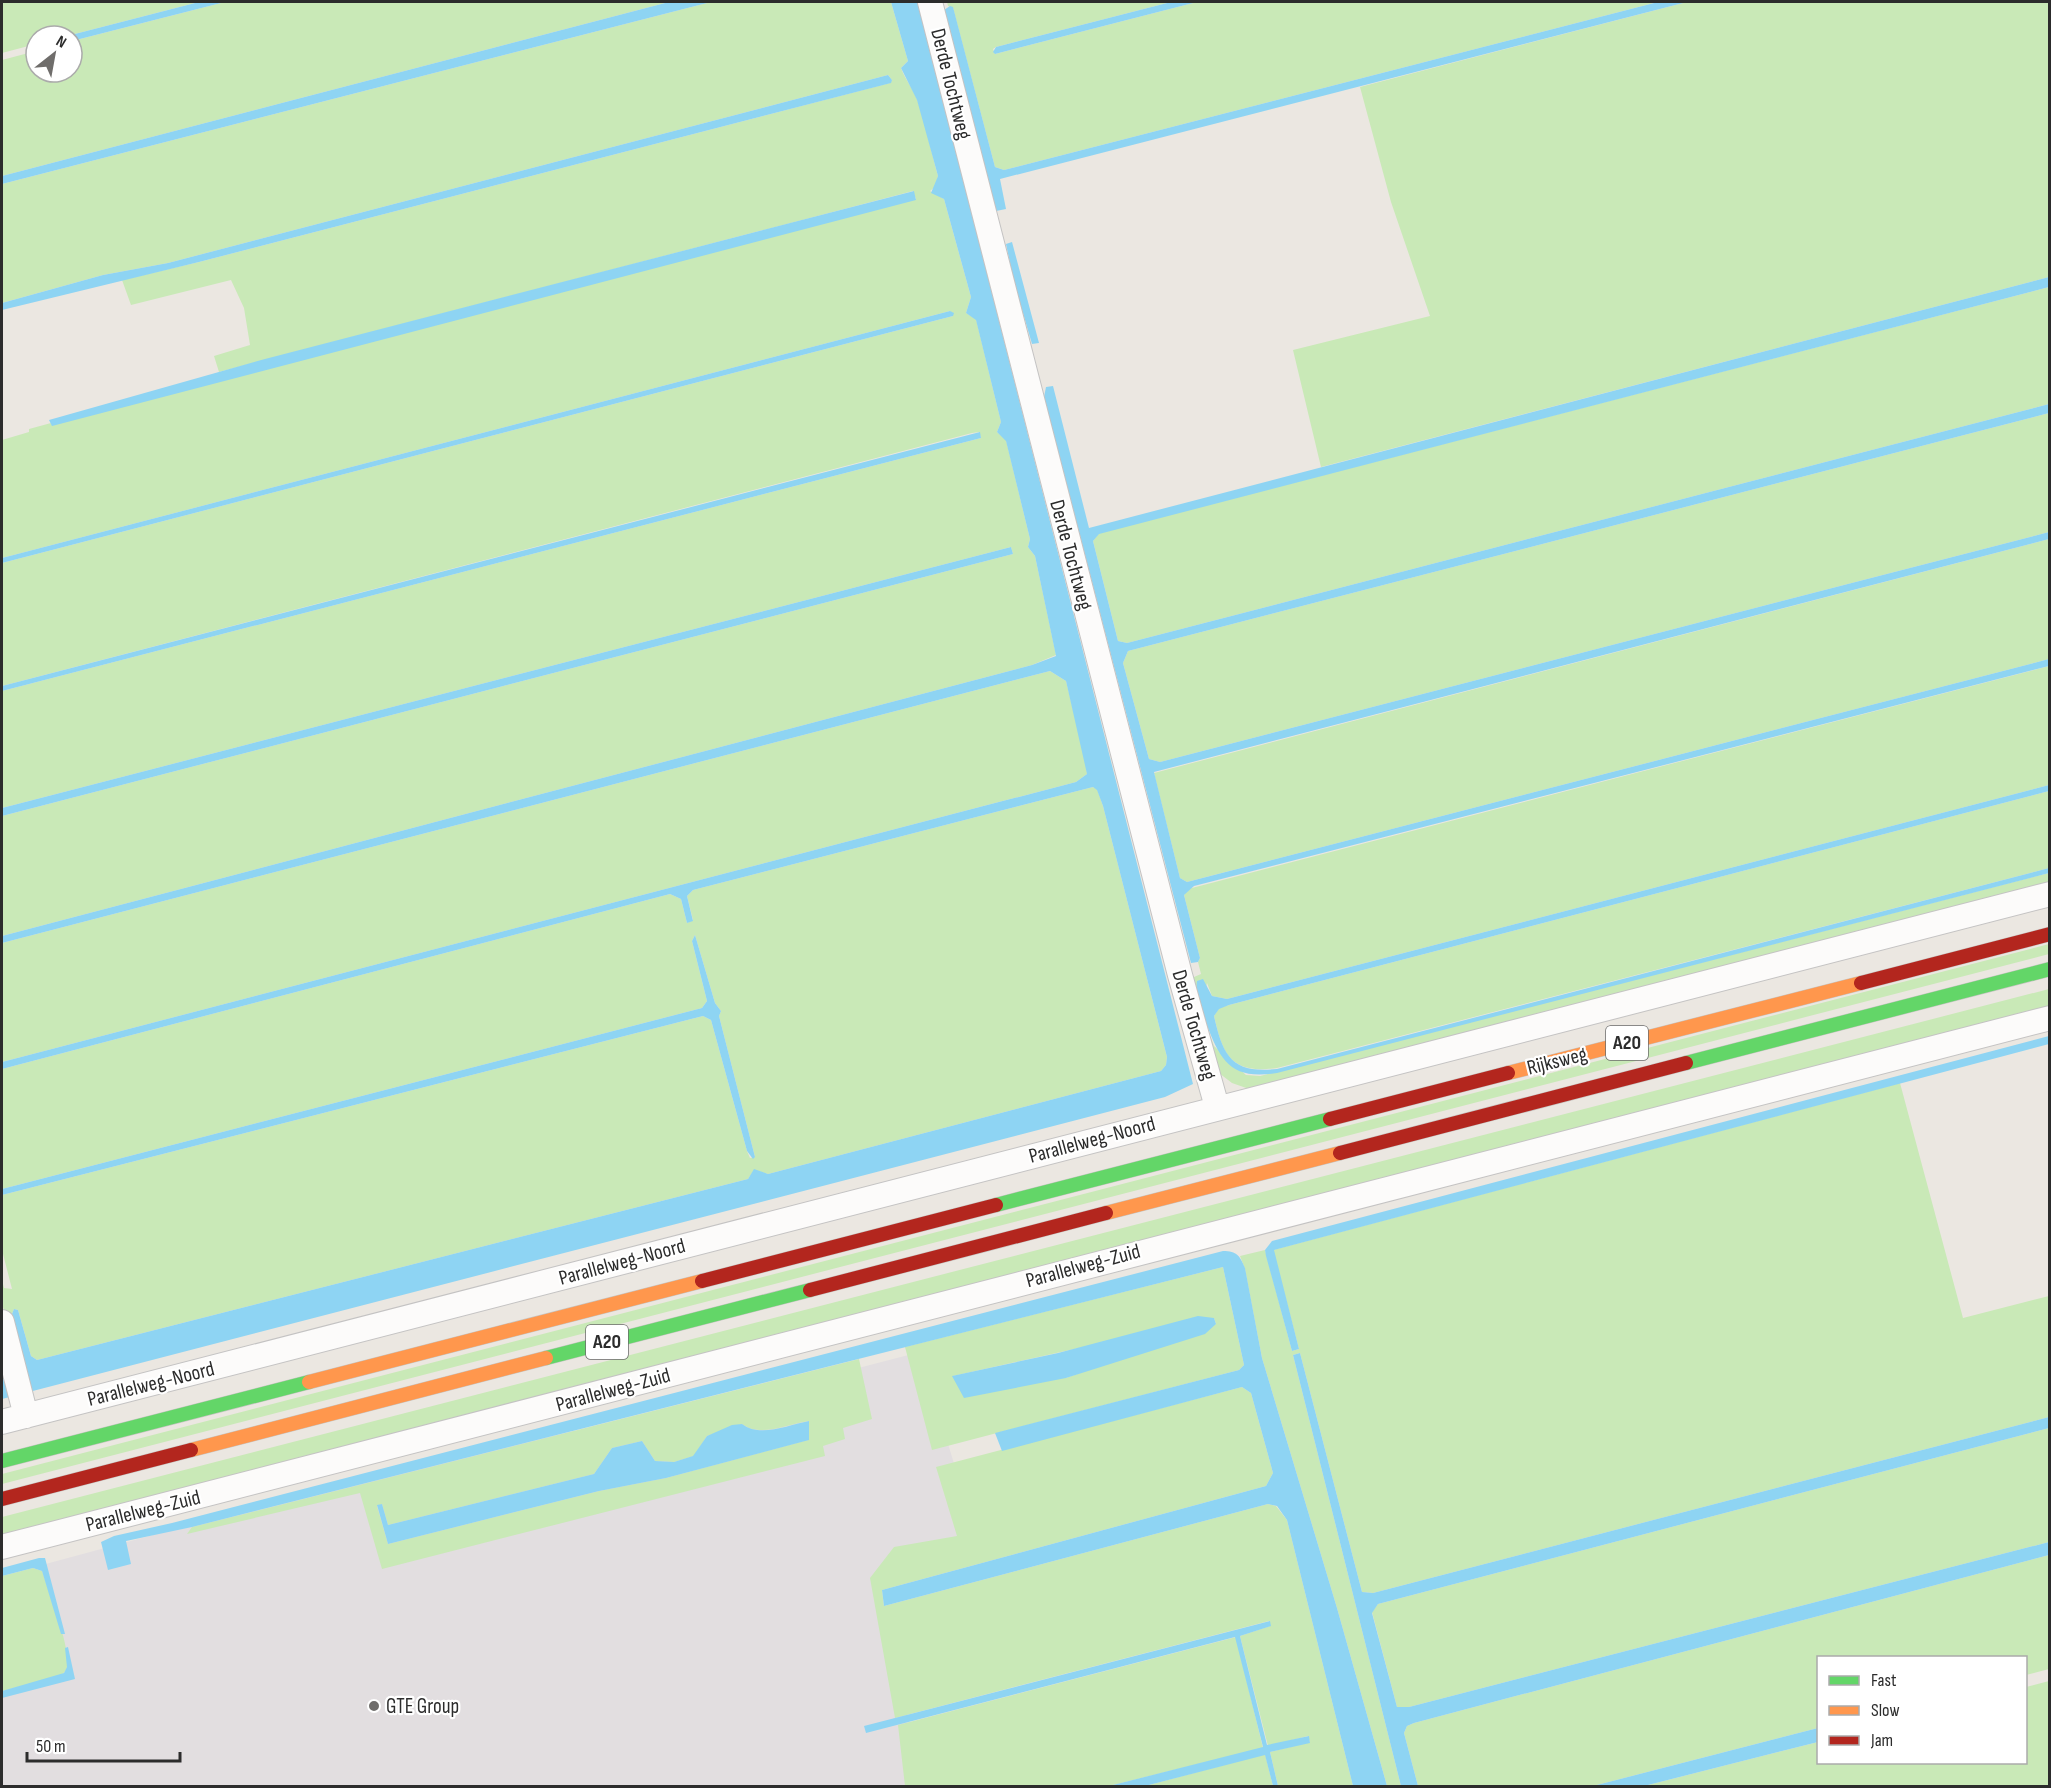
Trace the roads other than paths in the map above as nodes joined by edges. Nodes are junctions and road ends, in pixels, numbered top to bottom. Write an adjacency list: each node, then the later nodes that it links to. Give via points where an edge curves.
1 (930, 2): 6 (street, Derde Tochtweg)
2 (2049, 894): 6 (street, Rijksweg)
3 (2049, 934): 10 (highway, Rijksweg / A20)
4 (2049, 969): 11 (highway, Rijksweg / A20)
5 (2049, 1018): 12 (street, Parallelweg-Zuid)
6 (1217, 1107): 8 (street, Parallelweg-Noord)
7 (2, 1322): 8 (street)
8 (24, 1411): 9 (street, Parallelweg-Noord)
9 (2, 1422)
10 (2, 1461)
11 (2, 1499)
12 (2, 1547)

